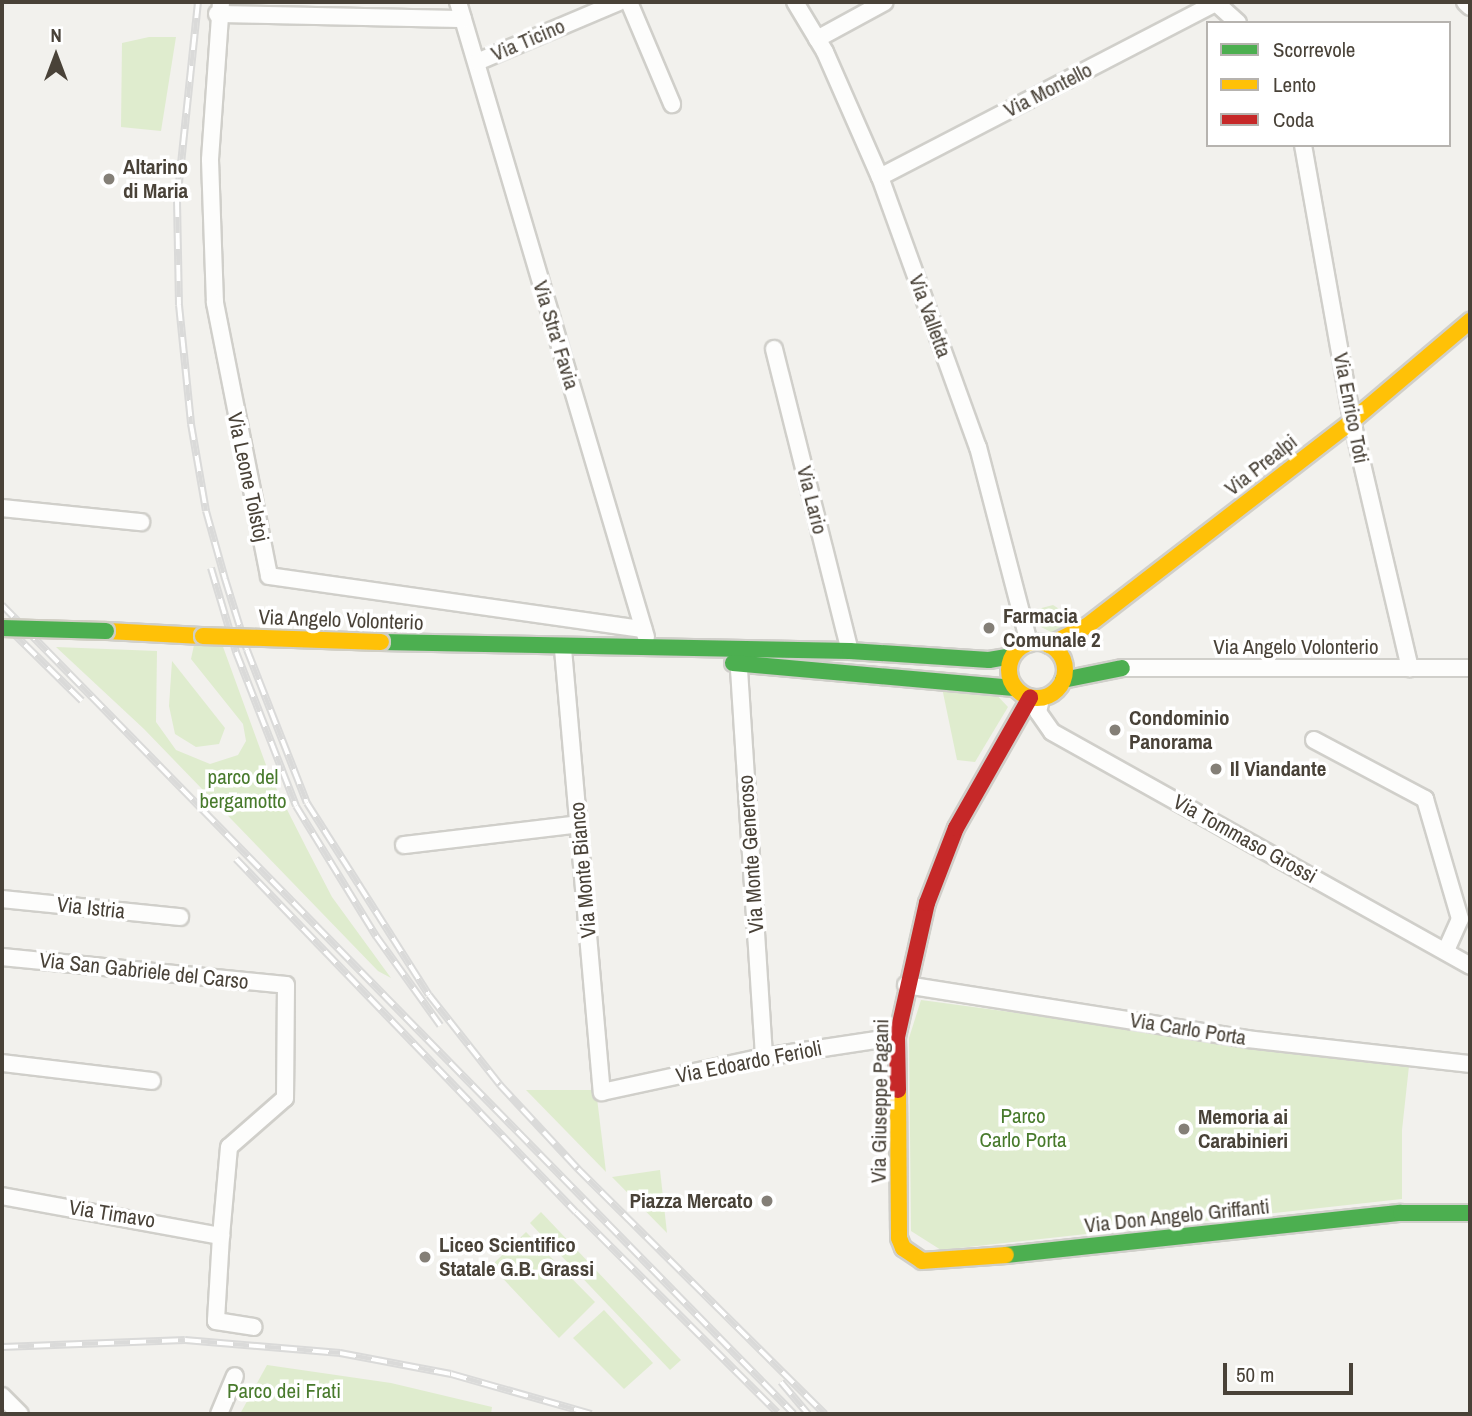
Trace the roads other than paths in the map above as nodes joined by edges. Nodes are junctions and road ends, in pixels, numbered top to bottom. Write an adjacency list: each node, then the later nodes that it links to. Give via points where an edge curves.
1 (457, 2): 10 (street, Via Stra' Favia)
2 (619, 2): 13 (street, Via Ticino)
3 (629, 2): 14 (street)
4 (795, 2): 12 (street, Via Valletta)
5 (885, 2): 12 (street)
6 (1216, 2): 11 (street); 16 (street, Via Montello)
7 (1465, 2): 8 (street)
8 (1470, 7)
9 (219, 8): 10 (street); 23 (street, Via Leone Tolstoj, via 210,160 215,303 270,576)
10 (463, 19): 13 (street, Via Stra' Favia)
11 (1236, 21)
12 (817, 38): 16 (street, Via Valletta)
13 (477, 62): 23 (street, Via Stra' Favia)
14 (672, 104)
15 (1303, 147): 19 (street, Via Enrico Toti)
16 (880, 177): 25 (street, Via Valletta, via 978,447)
17 (1470, 321): 19 (street, Via Prealpi)
18 (775, 349): 29 (street, Via Lario)
19 (1352, 421): 24 (street, Via Prealpi); 34 (street, Via Enrico Toti)
20 (2, 508): 21 (street)
21 (141, 522)
22 (2, 628): 27 (street, Via Angelo Volonterio, bridge)
23 (643, 629): 28 (street, Via Stra' Favia)
24 (1072, 636): 26 (street, Via Prealpi); 32 (street)
25 (1029, 643): 26 (street); 30 (street)
26 (1049, 645): 32 (street)
27 (563, 649): 28 (street, Via Angelo Volonterio); 40 (street, Via Monte Bianco)
28 (649, 650): 31 (street, Via Angelo Volonterio)
29 (850, 651): 30 (street, Via Angelo Volonterio, via 989,660); 31 (street, Via Angelo Volonterio)
30 (1012, 656): 37 (street, via 1008,672)
31 (738, 658): 37 (street, Via Angelo Volonterio); 49 (street, Via Monte Generoso)
32 (1064, 661): 33 (street, Via Angelo Volonterio); 36 (street)
33 (1122, 668): 34 (street, Via Angelo Volonterio); 36 (street, Via Angelo Volonterio)
34 (1410, 668): 35 (street, Via Angelo Volonterio)
35 (1470, 668)
36 (1063, 680): 38 (street, via 1055,692)
37 (1014, 688): 38 (street)
38 (1035, 698): 44 (street, Via Tommaso Grossi, via 1038,712 1052,732); 47 (street, Via Giuseppe Pagani, via 956,828 927,902)
39 (1314, 740): 44 (street, via 1425,799 1460,919)
40 (579, 824): 41 (street); 53 (street, Via Monte Bianco)
41 (404, 845)
42 (2, 899): 43 (street, Via Istria)
43 (180, 917)
44 (1446, 950): 46 (street, Via Tommaso Grossi)
45 (2, 957): 56 (street, Via San Gabriele del Carso, via 286,985 285,1098 229,1147)
46 (1470, 966)
47 (906, 985): 48 (street, Via Giuseppe Pagani); 51 (street, Via Carlo Porta, via 1247,1039)
48 (897, 1037): 49 (street, Via Edoardo Ferioli); 57 (street, Via Giuseppe Pagani)
49 (764, 1057): 53 (street, Via Edoardo Ferioli)
50 (2, 1063): 52 (street)
51 (1470, 1064)
52 (152, 1081)
53 (602, 1092)
54 (2, 1196): 56 (street, Via Timavo)
55 (1470, 1213): 57 (street, Via Don Angelo Griffanti, via 1401,1213 938,1262 911,1256)
56 (221, 1236): 58 (street, via 216,1321)
57 (899, 1238)
58 (254, 1327)
59 (235, 1376): 62 (street)
60 (2, 1396): 61 (street)
61 (20, 1414)
62 (219, 1414)

